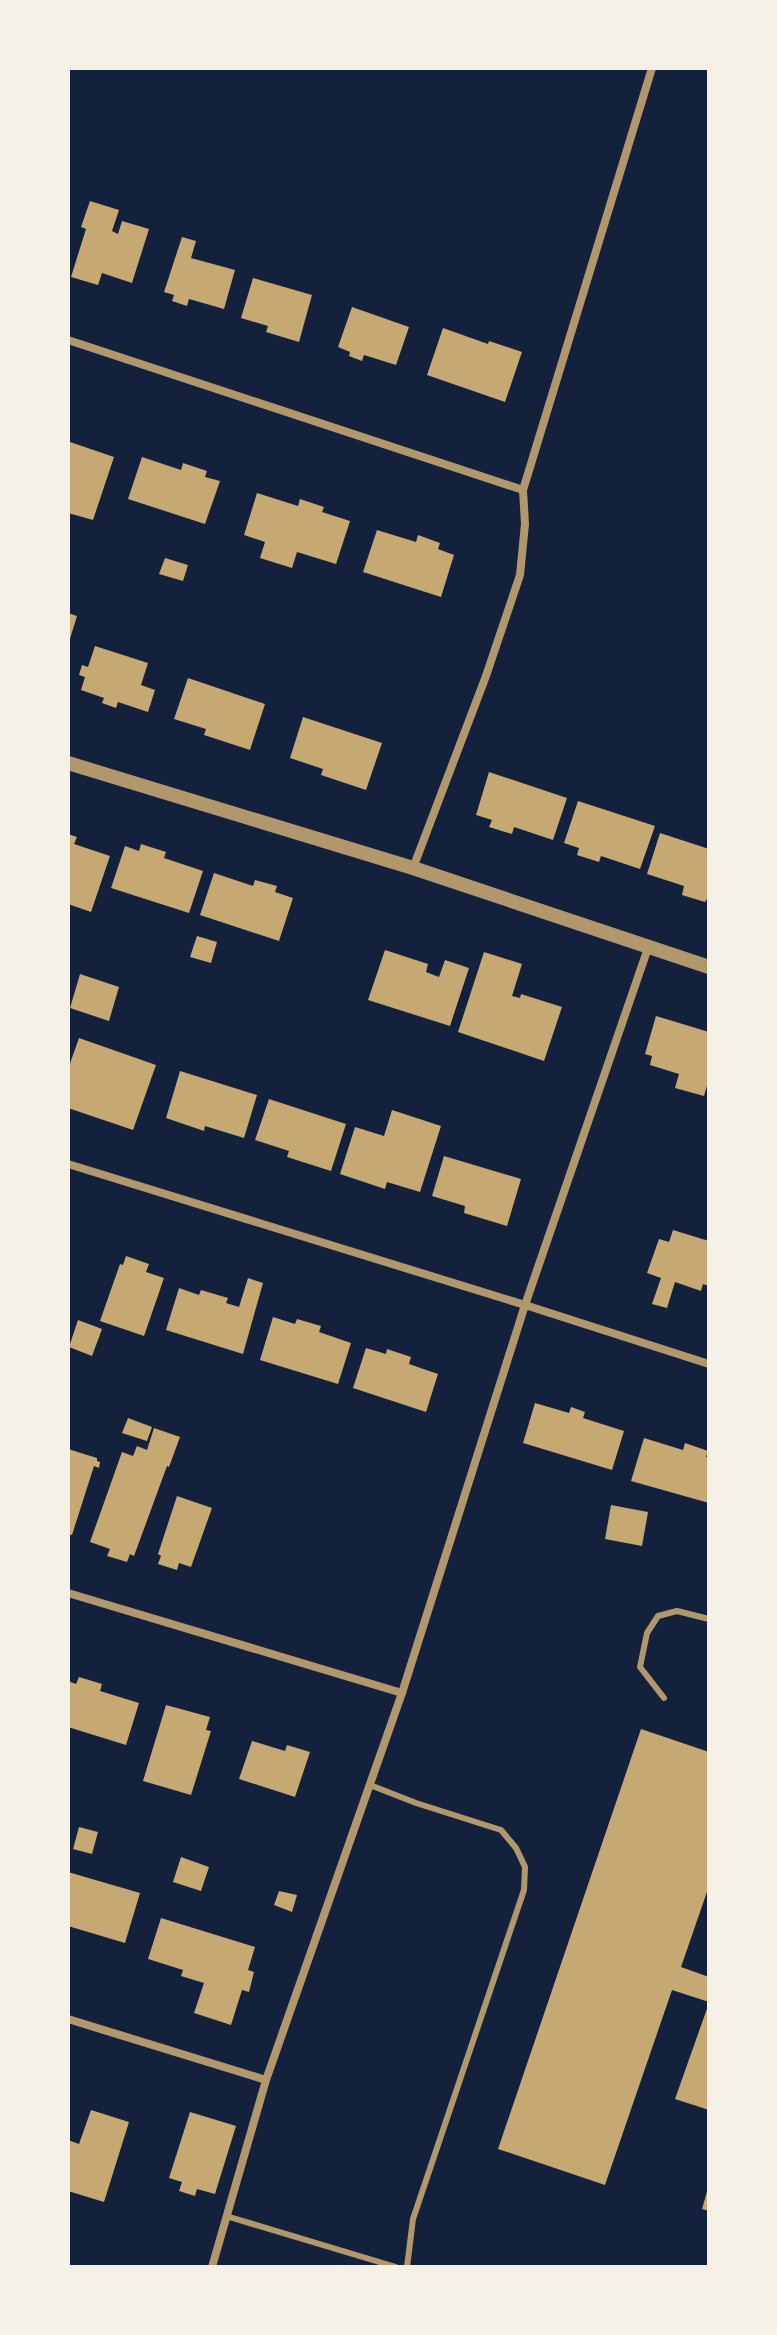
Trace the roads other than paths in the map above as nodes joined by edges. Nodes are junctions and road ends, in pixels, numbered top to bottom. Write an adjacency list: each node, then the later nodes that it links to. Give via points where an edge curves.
1 (652, 68): 3 (street)
2 (68, 340): 3 (street)
3 (523, 490): 5 (street, via 520,575)
4 (68, 763): 5 (street)
5 (413, 868): 6 (street)
6 (648, 948): 7 (street); 9 (street)
7 (709, 967)
8 (68, 1164): 9 (street)
9 (525, 1305): 10 (street); 13 (street)
10 (709, 1364)
11 (68, 1593): 13 (street)
12 (709, 1619): 14 (lane, via 677,1611 658,1616 647,1633 640,1667)
13 (402, 1693): 15 (street)
14 (664, 1698)
15 (370, 1785): 17 (street); 21 (lane, via 501,1830 525,1867 524,1890 413,2219)
16 (68, 2019): 17 (street)
17 (266, 2080): 18 (street)
18 (226, 2216): 19 (street); 20 (lane)
19 (212, 2267)
20 (396, 2267)
21 (407, 2267)

